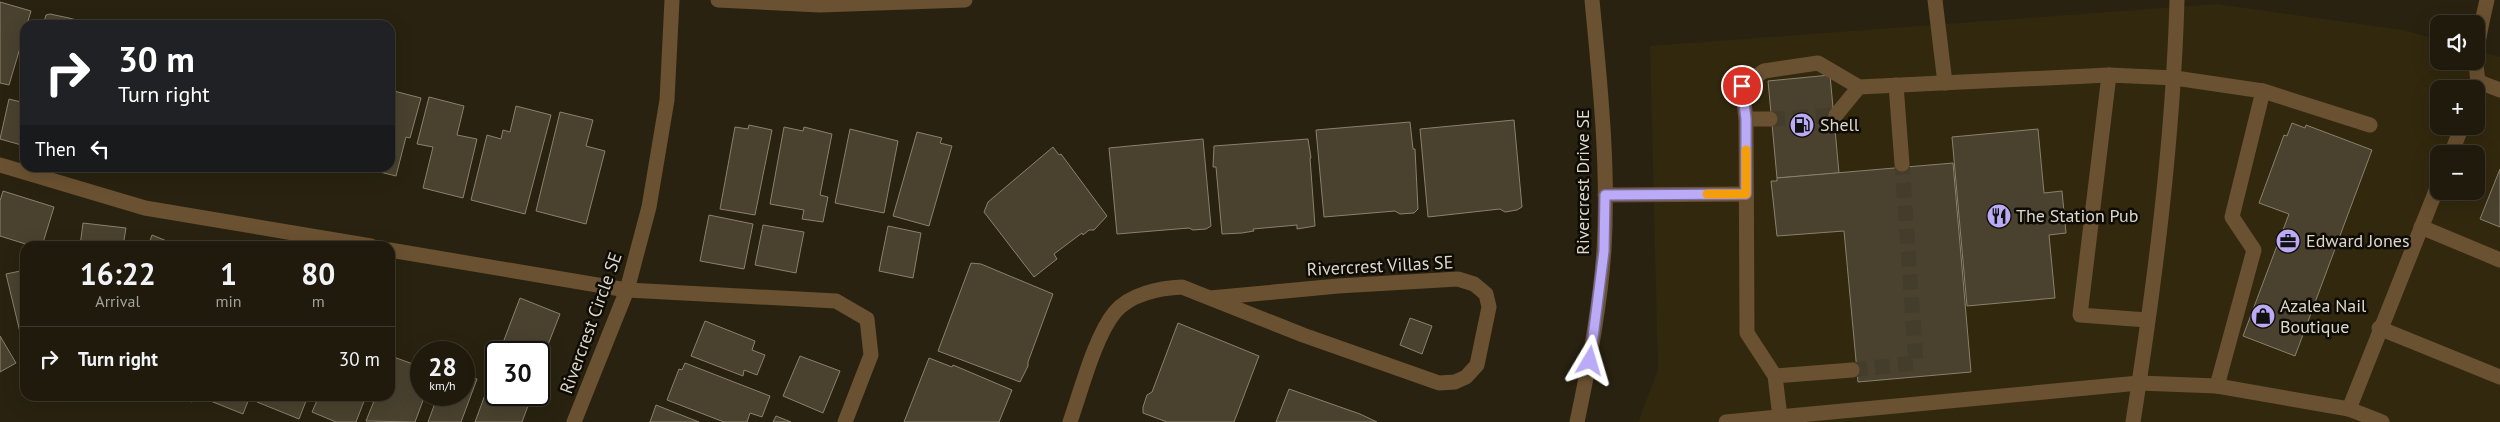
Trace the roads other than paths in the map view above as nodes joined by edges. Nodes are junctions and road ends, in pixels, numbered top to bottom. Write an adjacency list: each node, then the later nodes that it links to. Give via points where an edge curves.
1 (672, 0): 32 (street, Rivercrest Circle SE, via 667,100 660,151)
2 (718, 0): 3 (street, via 820,5)
3 (965, 0)
4 (1592, 0): 26 (street, Rivercrest Drive SE)
5 (1935, 0): 11 (street)
6 (2177, 0): 9 (street)
7 (2486, 0): 10 (street, via 2476,65)
8 (2109, 75): 9 (street); 11 (street); 34 (street, via 2080,315)
9 (2175, 78): 16 (street); 34 (street)
10 (2477, 80)
11 (1946, 83): 12 (street)
12 (1896, 85): 13 (street); 21 (street)
13 (1859, 87): 17 (street); 18 (street, via 1818,63 1764,71 1742,86)
14 (2485, 87): 15 (street)
15 (2500, 90)
16 (2264, 91): 20 (street); 40 (street, via 2232,217 2254,250)
17 (1836, 114)
18 (1746, 119): 19 (street); 25 (street)
19 (1770, 119)
20 (2370, 125)
21 (1902, 164)
22 (0, 165): 23 (street)
23 (20, 171)
24 (24, 172): 29 (street, via 145,208)
25 (1746, 194): 26 (street); 37 (street, via 1747,333)
26 (1605, 195): 46 (street, Rivercrest Drive SE, via 1604,251 1590,361)
27 (2432, 200): 28 (street)
28 (2421, 227): 31 (street); 35 (street)
29 (341, 241)
30 (395, 251): 32 (street)
31 (2500, 260)
32 (627, 290): 43 (street, Rivercrest Circle SE); 44 (street, via 836,301 867,319 871,355)
33 (1210, 298): 33 (street, Rivercrest Villas SE, via 1439,383 1466,377 1477,365 1489,307 1486,294 1474,284 1458,279); 45 (street, Rivercrest Villas SE, via 1182,287 1162,288 1116,311 1102,332)
34 (2147, 320): 39 (street)
35 (2379, 328): 38 (street); 41 (street)
36 (1852, 370): 37 (street)
37 (1775, 376): 42 (street)
38 (2500, 377)
39 (2139, 383): 40 (street); 42 (street); 48 (street)
40 (2217, 386): 41 (street)
41 (2349, 409): 49 (street)
42 (1780, 417): 47 (street)
43 (574, 422)
44 (845, 422)
45 (1070, 422)
46 (1577, 422)
47 (1726, 422)
48 (2133, 422)
49 (2382, 422)

